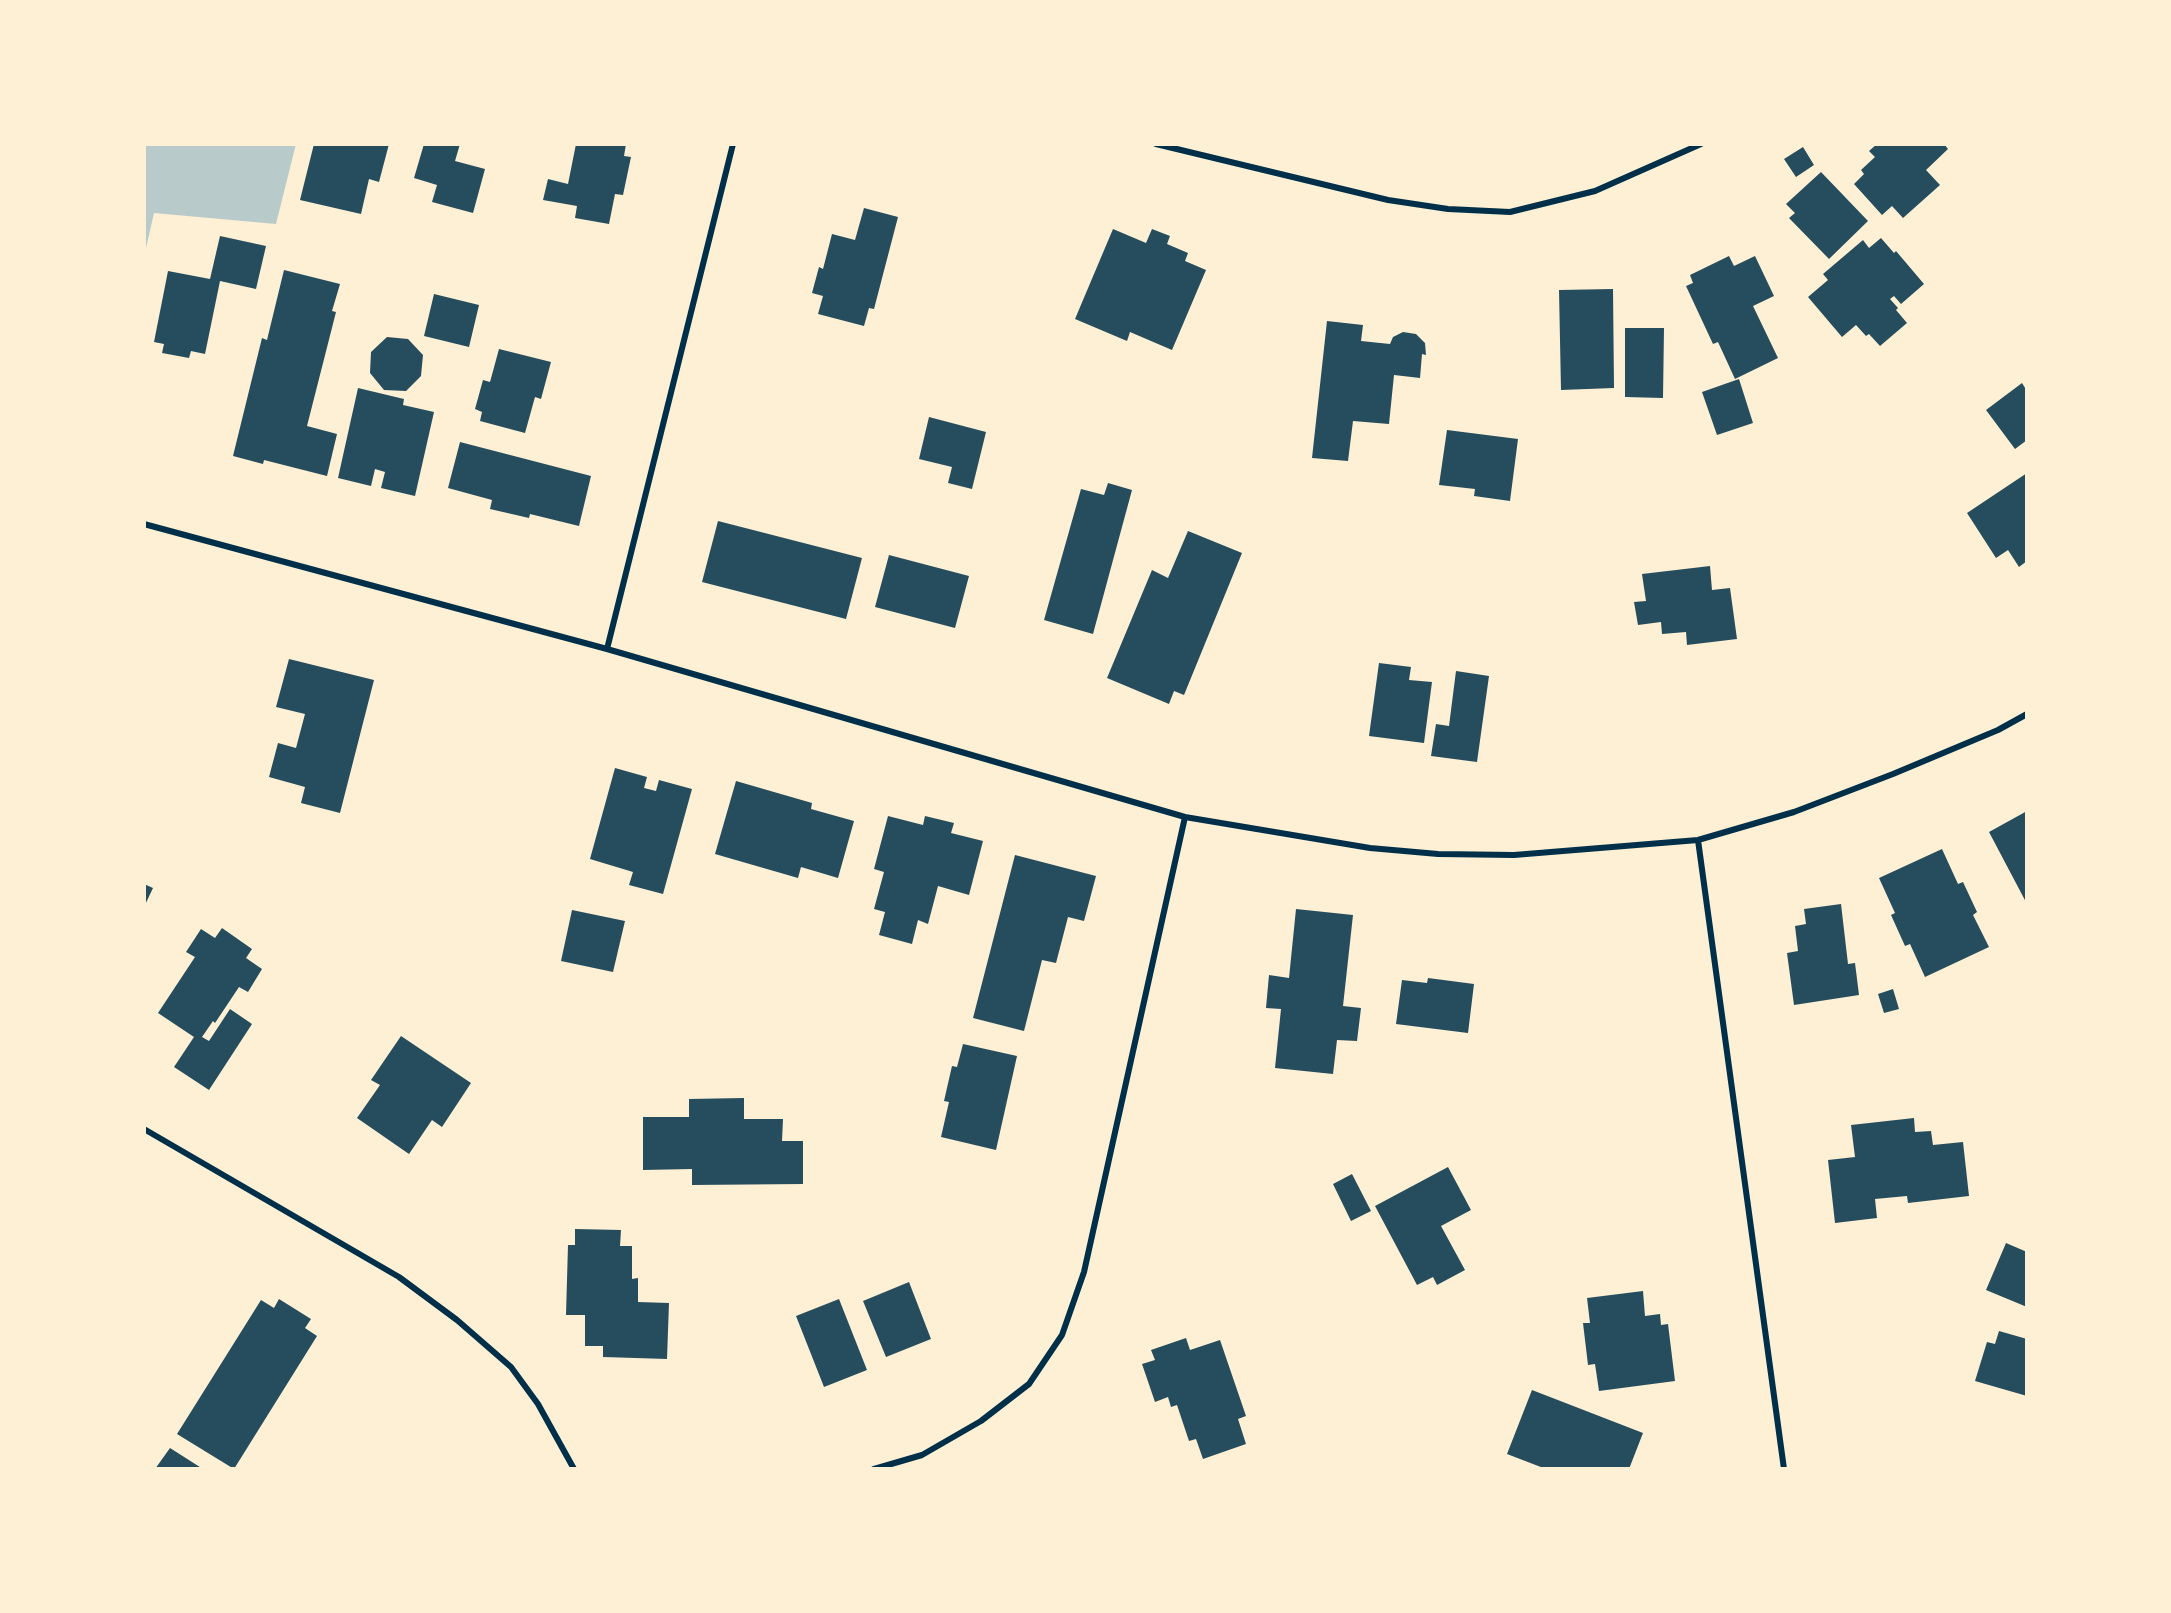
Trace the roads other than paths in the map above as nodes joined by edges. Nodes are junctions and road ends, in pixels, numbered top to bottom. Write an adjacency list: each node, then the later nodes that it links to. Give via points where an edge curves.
1 (733, 144): 5 (street)
2 (1156, 144): 3 (street, via 1388,200 1448,209 1510,212 1595,191)
3 (1701, 144)
4 (144, 524): 5 (street)
5 (607, 649): 7 (street)
6 (2027, 714): 8 (street, via 1998,730 1838,796)
7 (1185, 817): 8 (street, via 1370,848 1438,854 1514,855); 11 (street, via 1084,1272 1062,1335 1029,1384 981,1421 922,1455)
8 (1698, 840): 12 (street)
9 (144, 1129): 10 (street, via 399,1277 456,1320 511,1366 538,1404)
10 (574, 1469)
11 (874, 1469)
12 (1784, 1469)

